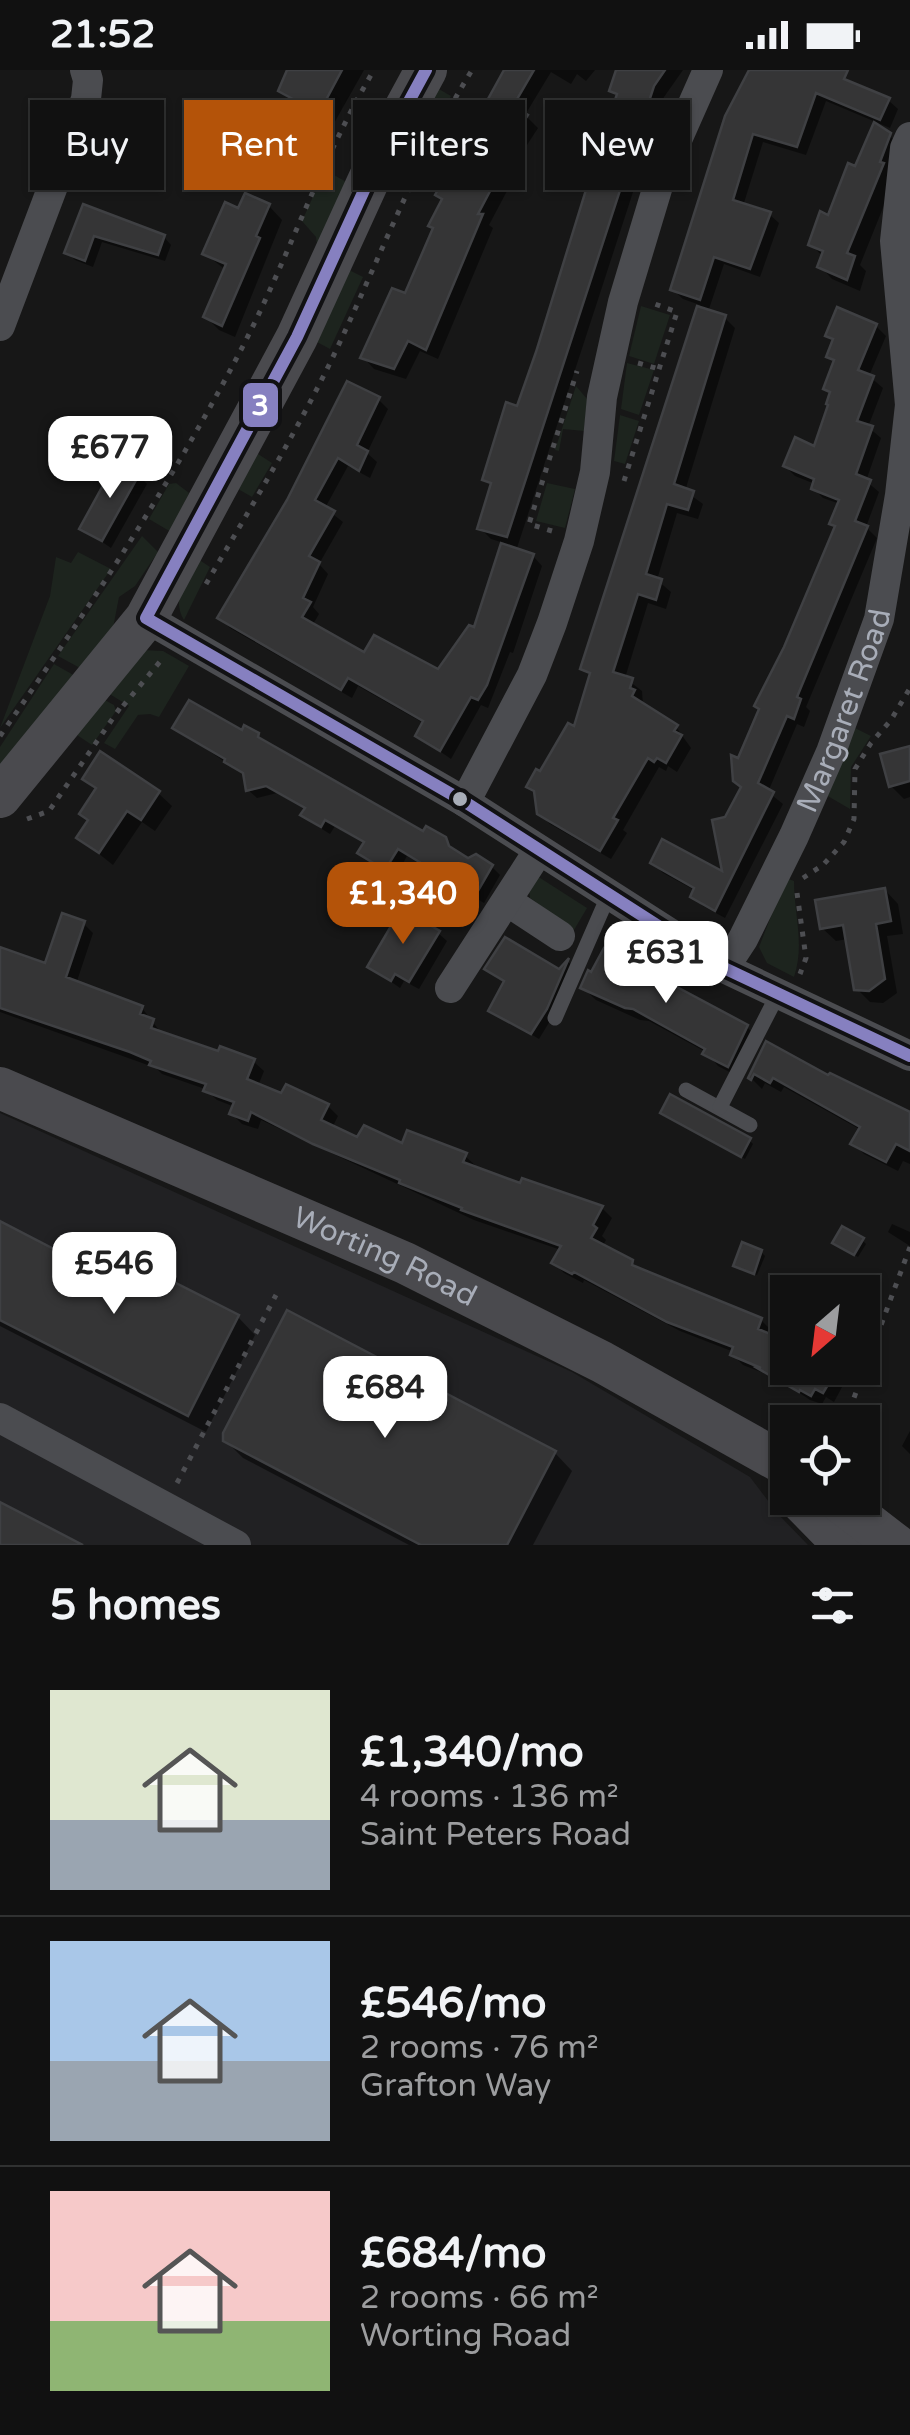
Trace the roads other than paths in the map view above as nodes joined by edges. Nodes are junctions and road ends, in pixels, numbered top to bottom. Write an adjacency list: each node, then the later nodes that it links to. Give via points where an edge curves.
1 (85, 70): 5 (street, via 86,99)
2 (426, 70): 6 (street, via 382,151)
3 (708, 70): 7 (street, via 661,176 623,302 602,397 595,472 552,623 532,676)
4 (910, 137): 13 (street, Margaret Road, via 895,241 910,405 880,619 790,874)
5 (0, 326)
6 (163, 628): 7 (street); 8 (street)
7 (464, 802): 9 (street)
8 (9, 809)
9 (539, 850): 10 (street); 11 (street)
10 (609, 894): 13 (street); 16 (lane)
11 (507, 901): 12 (street); 14 (street)
12 (560, 936)
13 (724, 968): 15 (street)
14 (450, 988)
15 (786, 998): 17 (street); 20 (lane)
16 (555, 1018)
17 (910, 1056)
18 (0, 1088): 23 (street, Worting Road, via 405,1263 602,1362)
19 (686, 1090): 20 (lane)
20 (720, 1107): 21 (lane)
21 (750, 1124)
22 (0, 1418): 26 (street)
23 (770, 1457)
24 (815, 1515): 27 (street)
25 (857, 1515): 28 (street)
26 (236, 1545)
27 (844, 1545)
28 (896, 1545)

